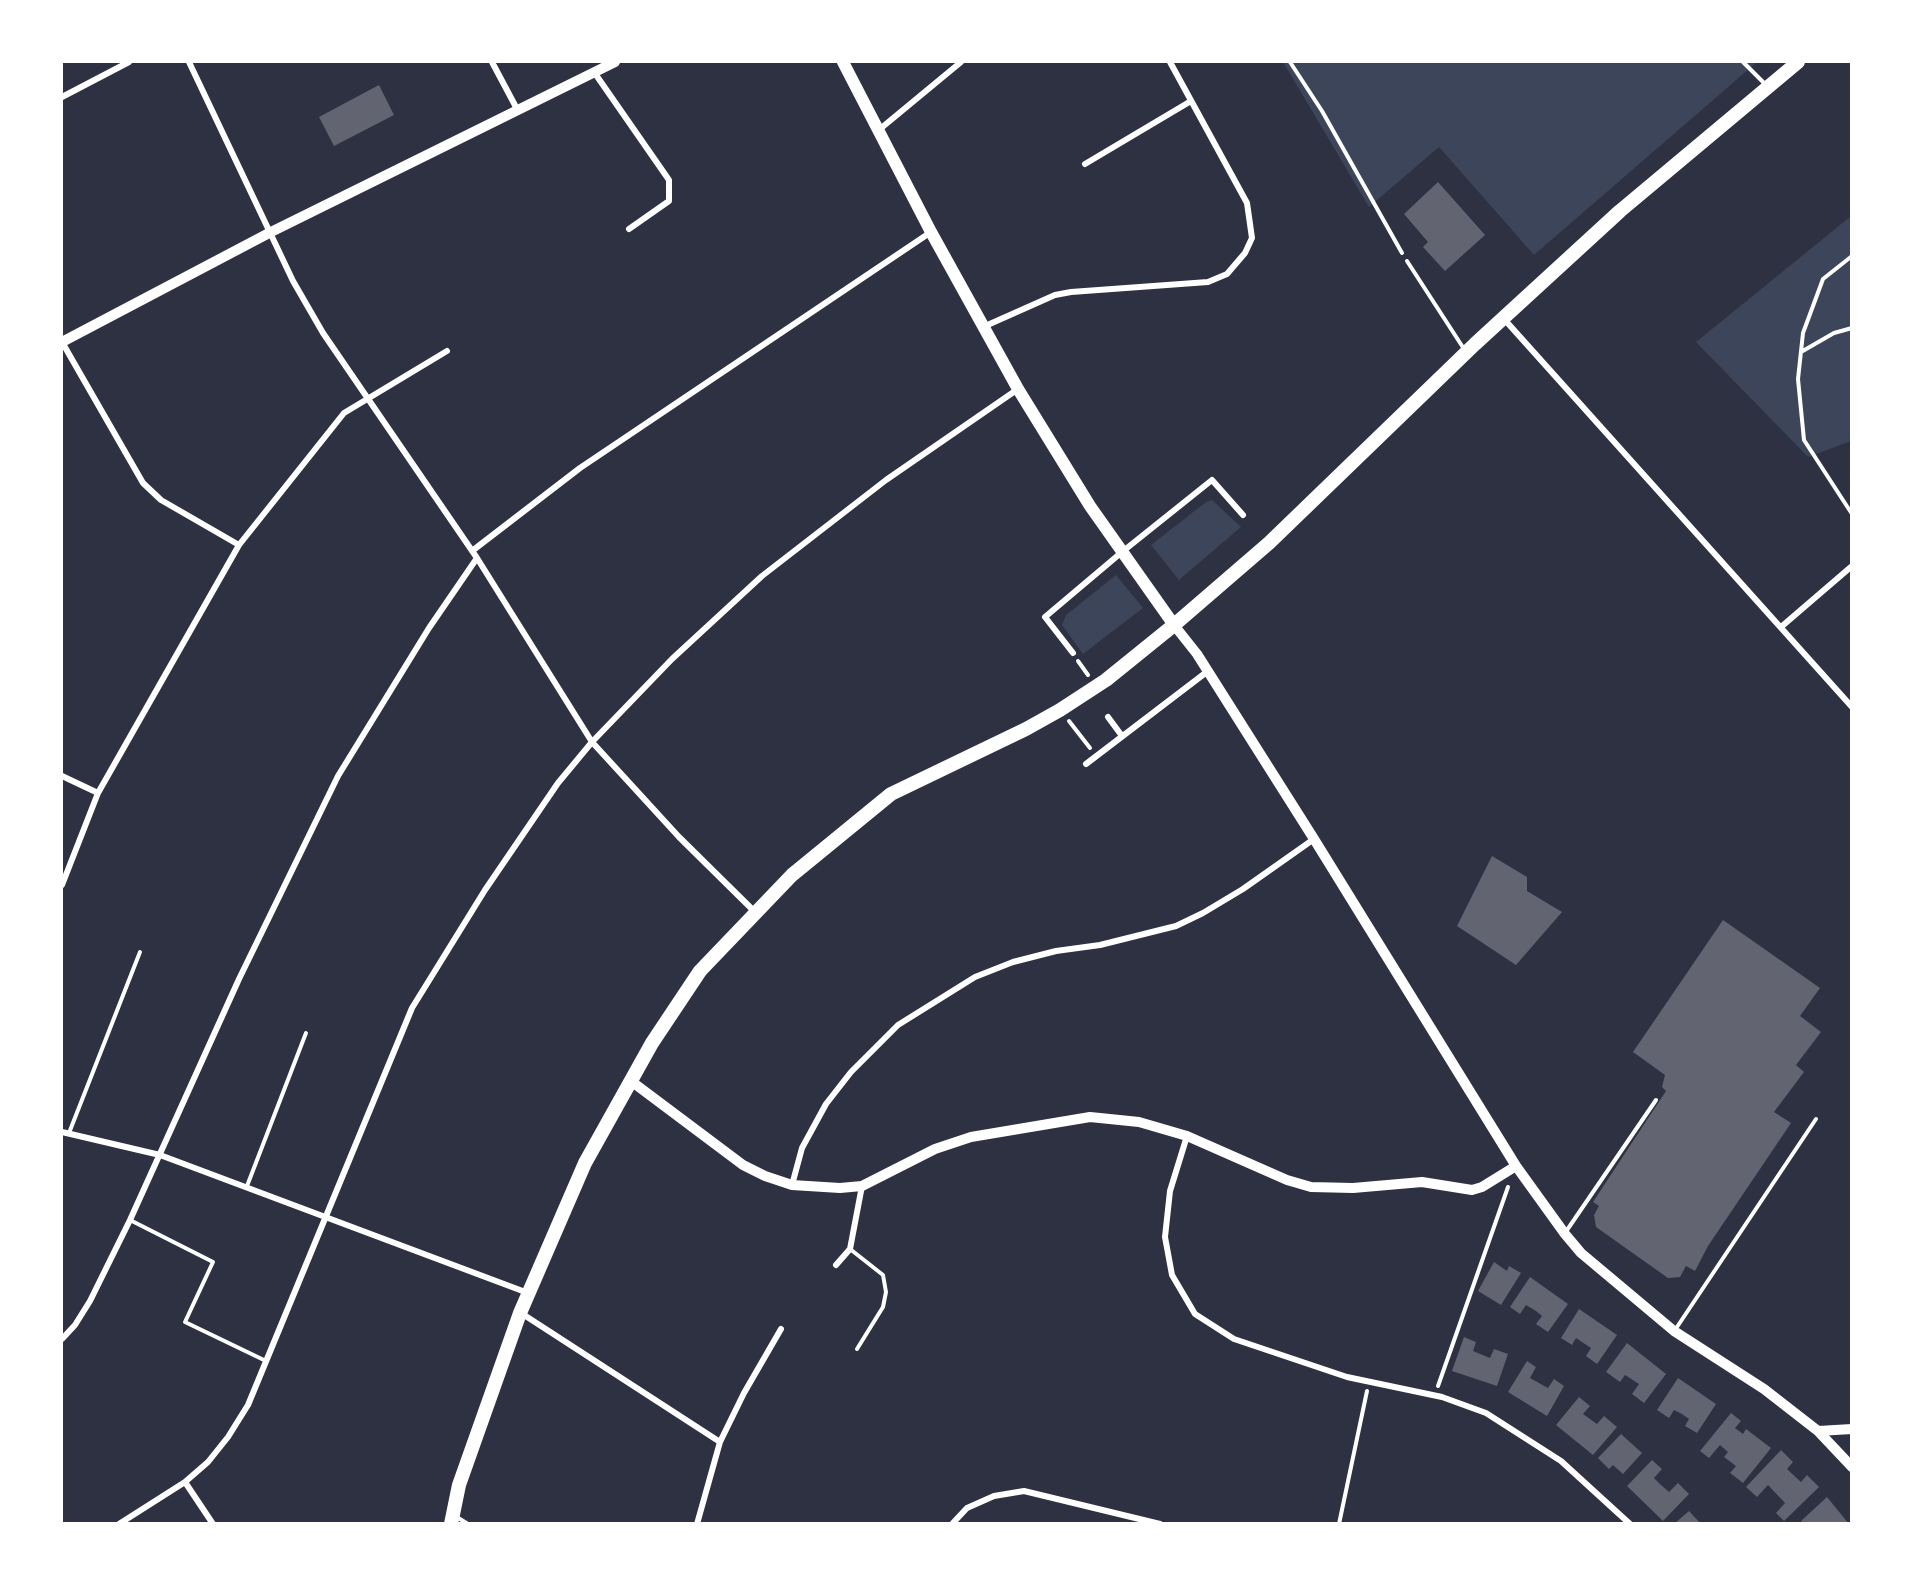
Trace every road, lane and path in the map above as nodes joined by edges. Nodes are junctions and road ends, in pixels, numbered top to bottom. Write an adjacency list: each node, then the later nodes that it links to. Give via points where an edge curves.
1 (129, 62): 13 (street)
2 (189, 62): 19 (street)
3 (492, 62): 15 (street)
4 (615, 62): 11 (street)
5 (843, 62): 16 (main road)
6 (961, 62): 16 (street)
7 (1170, 62): 14 (street)
8 (1290, 62): 22 (path)
9 (1743, 62): 12 (lane)
10 (1798, 62): 12 (main road)
11 (594, 72): 15 (street); 18 (street, via 669,180 669,201)
12 (1767, 87): 23 (main road, via 1620,211)
13 (62, 97)
14 (1191, 101): 17 (street); 24 (street, via 1247,202 1252,221 1252,238 1245,253 1227,274 1208,282 1056,295)
15 (517, 109): 19 (street)
16 (879, 129): 20 (main road)
17 (1085, 164)
18 (629, 229)
19 (272, 232): 26 (street); 31 (street, via 293,281)
20 (931, 232): 24 (main road); 35 (street, via 580,468)
21 (1851, 256): 29 (path, via 1823,279 1803,333)
22 (1407, 261): 28 (lane)
23 (1503, 318): 28 (main road); 40 (street)
24 (983, 327): 30 (main road)
25 (1851, 328): 29 (path)
26 (62, 342): 34 (street, via 143,483 161,500)
27 (447, 351): 31 (street)
28 (1466, 352): 39 (main road, via 1278,535)
29 (1801, 352): 32 (path, via 1798,379 1804,440)
30 (1018, 389): 36 (main road); 48 (street, via 886,480 762,576 672,659)
31 (367, 399): 34 (street, via 344,413); 35 (street)
32 (1851, 514)
33 (1243, 515): 36 (street, via 1212,480)
34 (238, 544): 52 (street)
35 (472, 551): 37 (street)
36 (1122, 552): 39 (main road); 41 (street, via 1045,617)
37 (477, 558): 48 (street); 63 (street, via 338,776 239,979)
38 (1851, 566): 40 (street)
39 (1174, 625): 42 (street); 43 (main road)
40 (1780, 627): 44 (street)
41 (1073, 653): 43 (path)
42 (1208, 671): 47 (street); 53 (street)
43 (1096, 687): 45 (main road)
44 (1851, 707)
45 (1060, 710): 49 (path); 55 (main road, via 891,794 792,875)
46 (1108, 717): 47 (street)
47 (1122, 736): 49 (street)
48 (592, 742): 55 (street); 68 (street, via 531,822 412,1008)
49 (1096, 756): 50 (street)
50 (1086, 764)
51 (62, 776): 52 (street)
52 (98, 793): 54 (street)
53 (1314, 839): 64 (street); 65 (street, via 1243,889 1176,926 1013,962 975,977 897,1025 826,1104 802,1148)
54 (62, 885)
55 (755, 912): 58 (main road, via 700,971)
56 (140, 952): 61 (lane)
57 (306, 1033): 66 (lane)
58 (631, 1081): 65 (street, via 743,1165); 73 (main road, via 585,1163)
59 (1656, 1100): 70 (lane)
60 (1816, 1119): 76 (lane)
61 (65, 1132): 63 (street)
62 (1187, 1137): 64 (street, via 1311,1187 1422,1182 1472,1190); 67 (street, via 1139,1122 1090,1117 971,1137 935,1149); 80 (street, via 1170,1191 1165,1237 1172,1275 1195,1314 1234,1339)
63 (160, 1155): 66 (street); 69 (street)
64 (1516, 1166): 70 (street); 81 (path)
65 (792, 1185): 67 (street)
66 (247, 1186): 68 (street)
67 (862, 1186): 71 (street)
68 (327, 1216): 73 (street); 79 (street)
69 (130, 1220): 77 (street, via 90,1301); 79 (lane, via 213,1262 185,1322)
70 (1565, 1234): 76 (street, via 1581,1253)
71 (850, 1249): 72 (street); 78 (lane, via 883,1275 886,1292 883,1306)
72 (836, 1264)
73 (529, 1294): 74 (main road)
74 (520, 1313): 84 (street); 87 (main road, via 459,1485)
75 (781, 1329): 84 (street)
76 (1674, 1331): 83 (street, via 1764,1389)
77 (62, 1339)
78 (857, 1349)
79 (267, 1361): 86 (street, via 248,1405 228,1437)
80 (1370, 1382): 81 (street); 94 (path)
81 (1435, 1395): 95 (street, via 1486,1413 1527,1438 1561,1461)
82 (1851, 1429): 83 (street)
83 (1818, 1431): 85 (street)
84 (720, 1442): 91 (street)
85 (1851, 1467)
86 (185, 1482): 88 (street); 89 (street)
87 (452, 1519): 90 (lane)
88 (119, 1524)
89 (213, 1524)
90 (468, 1524)
91 (697, 1524)
92 (952, 1524): 93 (street, via 967,1508 1024,1491)
93 (1160, 1524)
94 (1339, 1524)
95 (1629, 1524)

